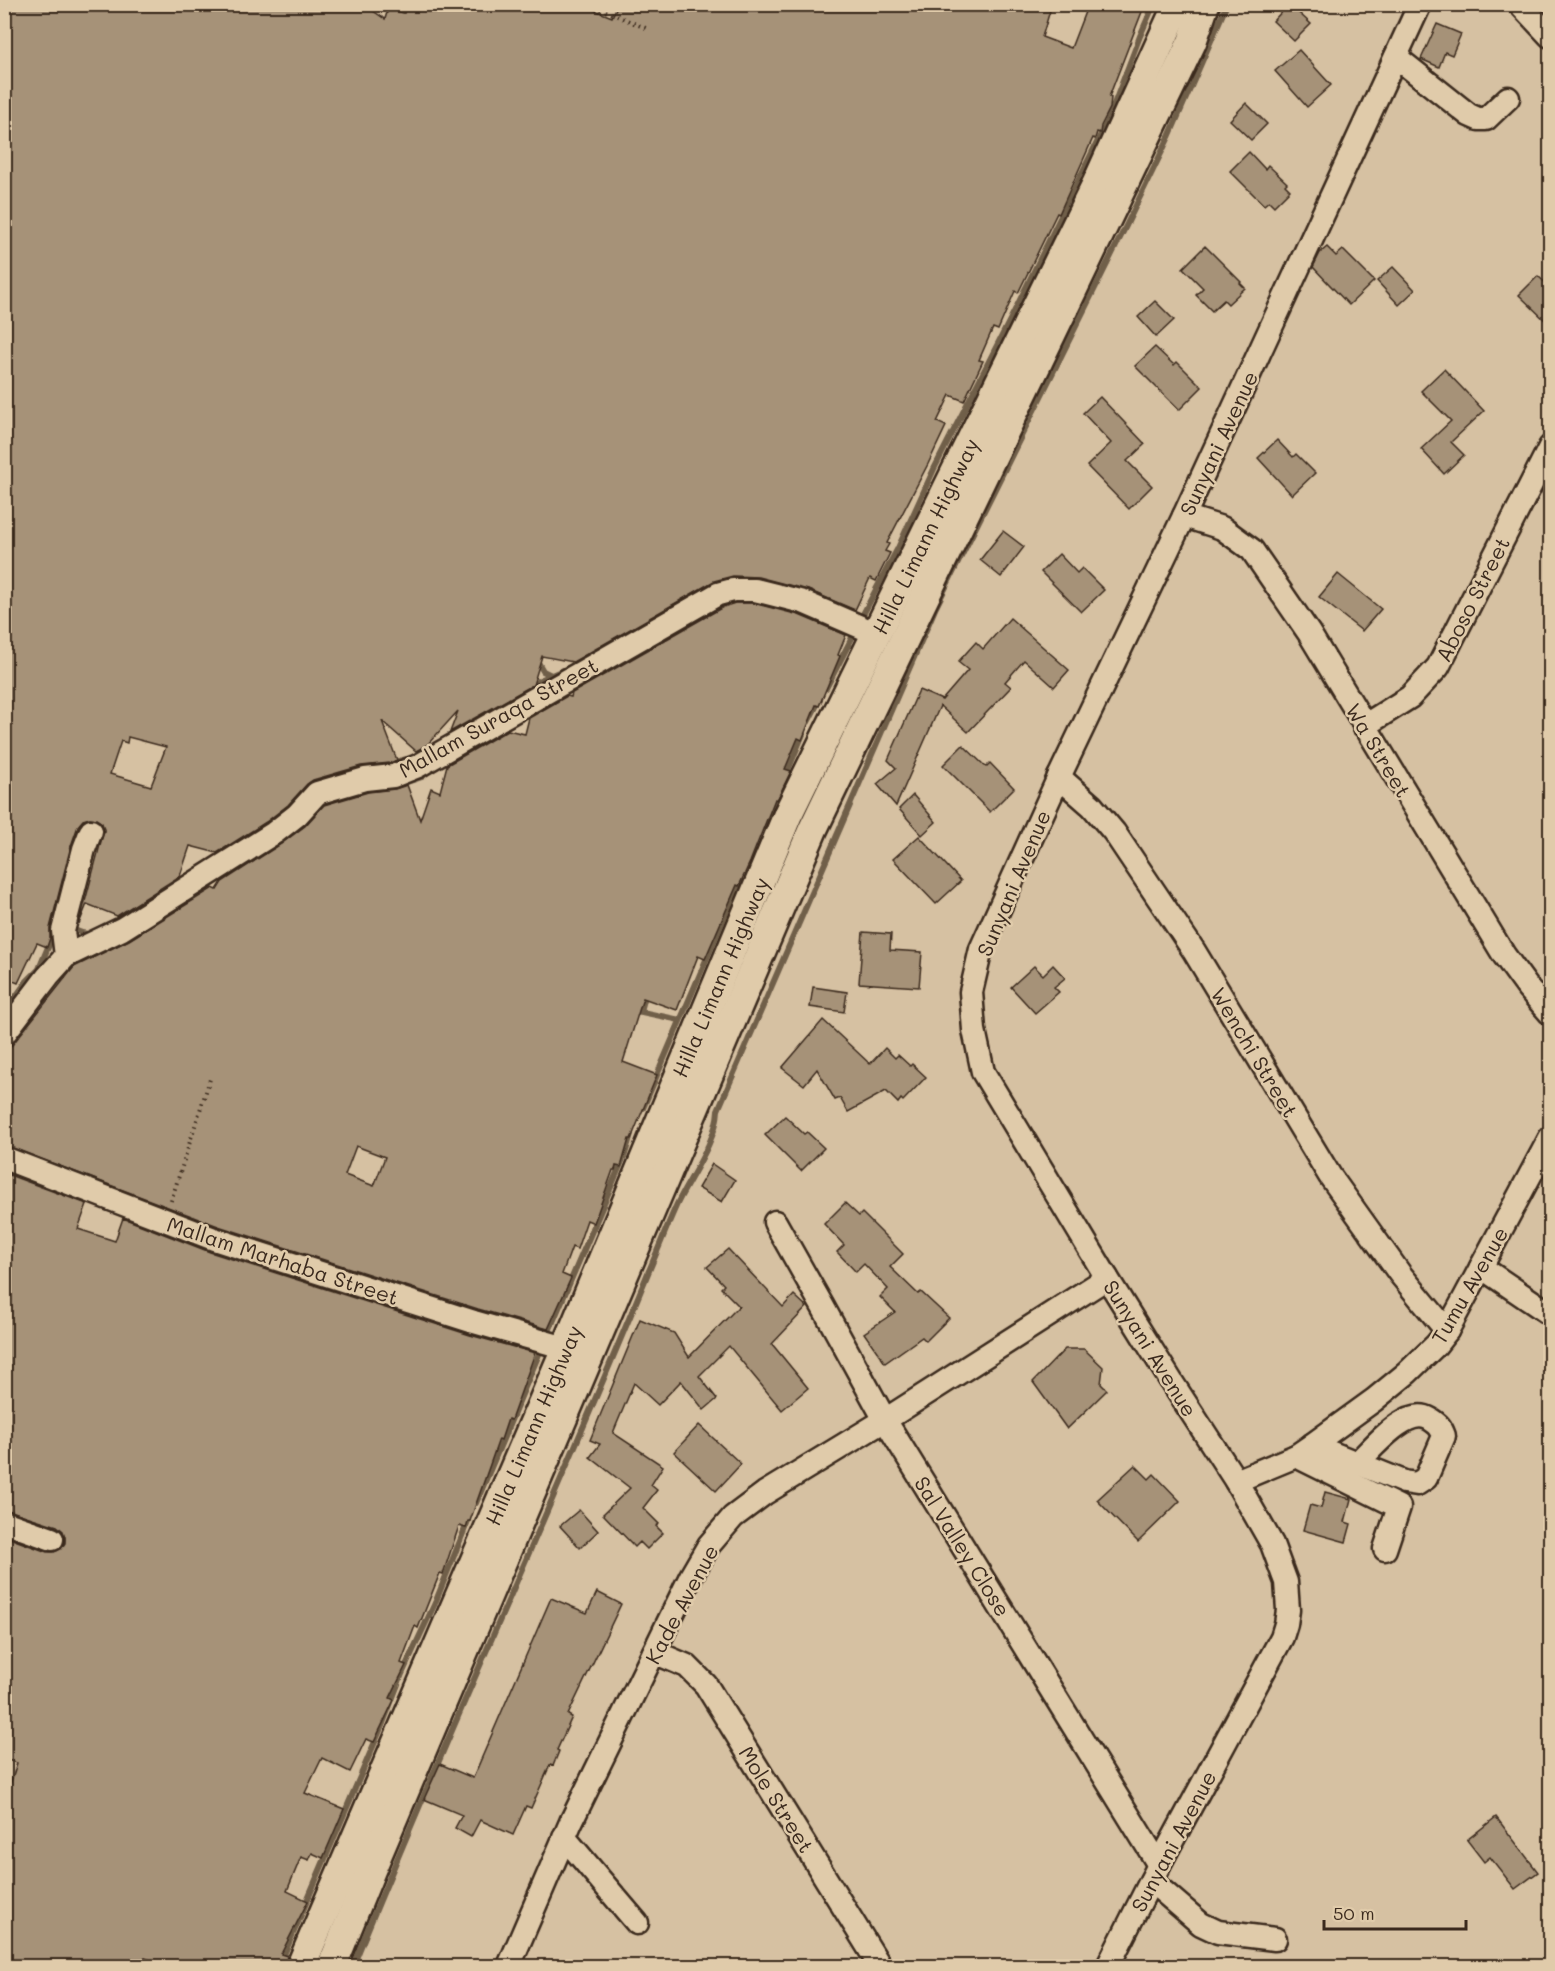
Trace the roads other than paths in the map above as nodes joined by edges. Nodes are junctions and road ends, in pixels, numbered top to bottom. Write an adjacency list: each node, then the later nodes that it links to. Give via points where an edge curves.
1 (1178, 4): 10 (main road, Hilla Limann Highway, via 1096,185)
2 (1205, 4): 39 (main road, Hilla Limann Highway, via 1187,52 813,829)
3 (1420, 4): 6 (street, Sunyani Avenue)
4 (1520, 4): 5 (street)
5 (1551, 36)
6 (1396, 57): 7 (street, via 1468,115 1486,118); 9 (street, Sunyani Avenue)
7 (1508, 98)
8 (1551, 447): 11 (street, Aboso Street, via 1438,667 1410,697)
9 (1184, 516): 11 (street, Wa Street, via 1222,528 1252,550 1309,633); 12 (street, Sunyani Avenue)
10 (877, 634): 14 (street, Mallam Suraqa Street, via 803,603 755,590 718,594 418,766 393,776 317,793 274,833 122,929); 24 (main road, Hilla Limann Highway, via 788,814)
11 (1364, 726): 15 (street, Wa Street, via 1504,954)
12 (1059, 777): 21 (street, Sunyani Avenue, via 981,950 971,993 974,1030 983,1072); 23 (street, Wenchi Street, via 1114,832 1194,951 1330,1176 1400,1274)
13 (91, 831): 14 (street, via 63,931)
14 (66, 956): 16 (street, Mallam Suraqa Street)
15 (1551, 1013)
16 (4, 1034)
17 (1551, 1138): 20 (street, Tumu Avenue)
18 (4, 1158): 24 (street, Mallam Marhaba Street, via 164,1221 386,1295)
19 (775, 1222): 25 (street, Sal Valley Close)
20 (1481, 1267): 22 (street); 23 (street, Tumu Avenue)
21 (1107, 1278): 25 (street, Kade Avenue); 28 (street, Sunyani Avenue)
22 (1551, 1314)
23 (1447, 1331): 26 (street, Tumu Avenue, via 1407,1373)
24 (566, 1348): 38 (main road, Hilla Limann Highway)
25 (885, 1420): 32 (street, Kade Avenue, via 765,1493 733,1517 709,1545); 34 (street, Sal Valley Close)
26 (1304, 1450): 27 (street); 28 (street, Tumu Avenue); 31 (street, via 1399,1507)
27 (1357, 1463)
28 (1236, 1481): 34 (street, Sunyani Avenue, via 1272,1544 1286,1582 1286,1624)
29 (4, 1522): 30 (street)
30 (52, 1539)
31 (1385, 1548)
32 (654, 1652): 33 (street, Kade Avenue); 40 (street, Mole Street, via 687,1666 706,1684)
33 (564, 1837): 35 (street); 37 (street, Kade Avenue)
34 (1155, 1873): 36 (street, Sal Valley Close, via 1209,1929); 41 (street, Sunyani Avenue)
35 (637, 1923)
36 (1275, 1940)
37 (517, 1962)
38 (302, 1966)
39 (332, 1966)
40 (880, 1966)
41 (1108, 1966)

